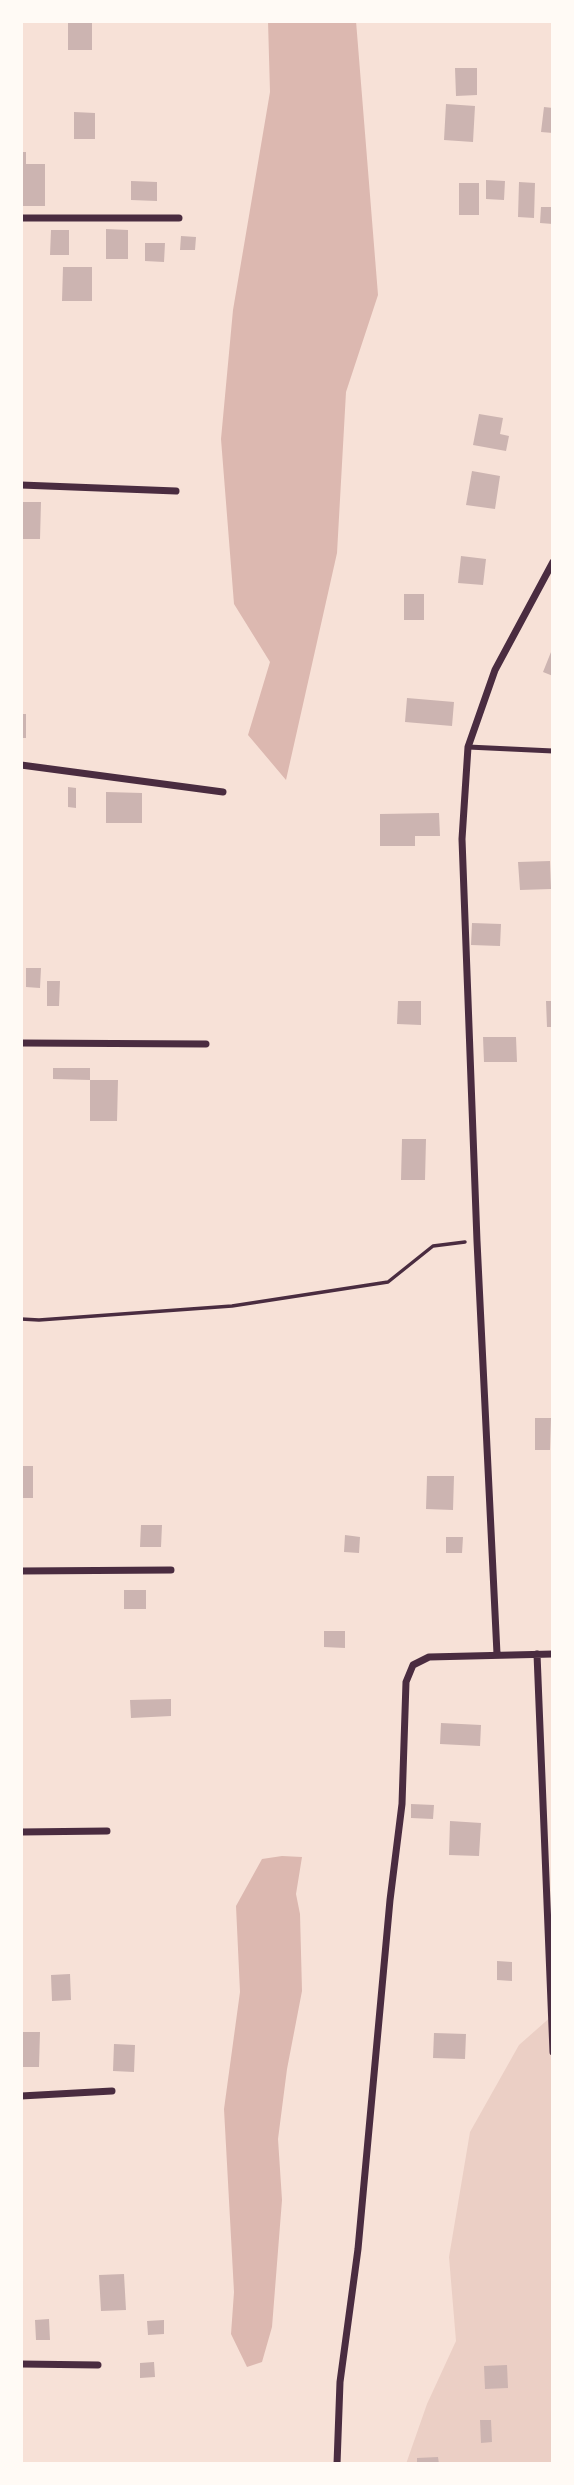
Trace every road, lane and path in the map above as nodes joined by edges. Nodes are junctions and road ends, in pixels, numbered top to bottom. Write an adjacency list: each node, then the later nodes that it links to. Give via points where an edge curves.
1 (21, 218): 2 (street)
2 (179, 218)
3 (21, 485): 4 (street)
4 (176, 491)
5 (553, 562): 6 (street, via 495,670)
6 (468, 747): 7 (lane); 12 (street, via 462,839)
7 (553, 751)
8 (21, 765): 9 (street)
9 (223, 792)
10 (21, 1043): 11 (street)
11 (206, 1044)
12 (477, 1241): 13 (path, via 433,1246 388,1282 232,1306); 16 (street)
13 (21, 1319)
14 (171, 1570): 15 (street)
15 (21, 1571)
16 (497, 1654): 17 (street); 26 (street, via 429,1657 413,1665 405,1682 402,1804 358,2249 340,2382)
17 (537, 1654): 18 (street); 21 (street)
18 (553, 1654)
19 (107, 1831): 20 (street)
20 (21, 1832)
21 (553, 2052)
22 (112, 2091): 23 (street)
23 (21, 2096)
24 (21, 2364): 25 (street)
25 (98, 2365)
26 (337, 2464)

